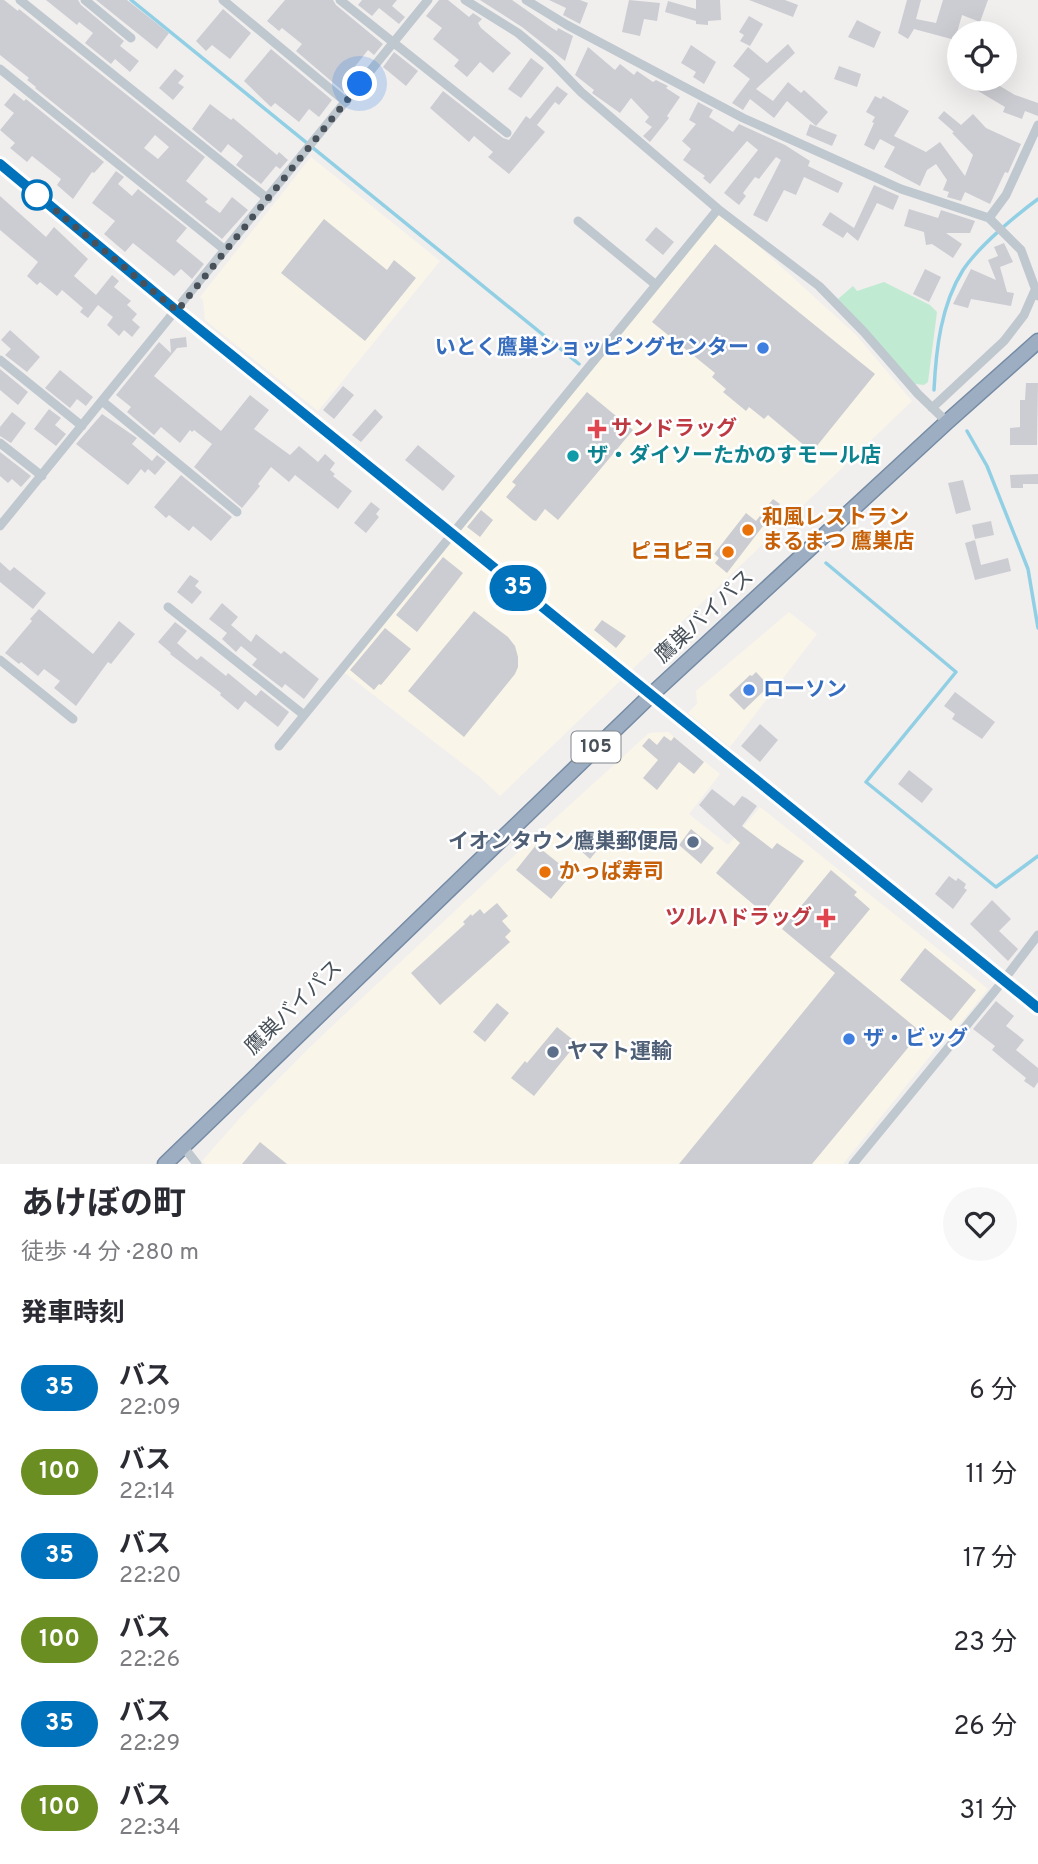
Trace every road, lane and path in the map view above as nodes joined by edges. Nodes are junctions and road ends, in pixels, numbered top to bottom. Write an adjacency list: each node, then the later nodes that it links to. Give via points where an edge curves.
1 (20, 0): 15 (street)
2 (85, 0): 8 (street)
3 (223, 0): 11 (street)
4 (341, 0): 9 (street)
5 (428, 0): 9 (street)
6 (466, 0): 16 (street, via 518,33)
7 (526, 0): 17 (street, via 743,118 901,188)
8 (131, 38)
9 (394, 42): 11 (street); 13 (street)
10 (0, 69): 19 (street)
11 (346, 102): 15 (street)
12 (1038, 125): 17 (street, via 1006,195)
13 (507, 132)
14 (0, 164): 22 (main road)
15 (268, 199): 19 (street)
16 (718, 209): 20 (street); 26 (street, via 818,286)
17 (989, 218): 21 (street, via 1021,250)
18 (578, 221): 20 (street)
19 (225, 250): 22 (street)
20 (656, 285): 33 (street)
21 (1037, 293): 26 (street, via 1004,341)
22 (177, 311): 25 (street); 33 (main road)
23 (1038, 341): 27 (highway, 鷹巣バイパス / 105)
24 (0, 360): 28 (street)
25 (102, 401): 28 (street); 31 (street)
26 (932, 408): 27 (street)
27 (947, 422): 36 (highway, 鷹巣バイパス / 105)
28 (82, 426): 30 (street)
29 (0, 443): 30 (street)
30 (42, 476): 32 (street)
31 (237, 512)
32 (0, 526)
33 (451, 534): 36 (main road); 37 (street)
34 (168, 607): 37 (street)
35 (0, 660): 38 (street)
36 (650, 696): 41 (main road); 43 (highway, 鷹巣バイパス / 105)
37 (304, 716): 39 (street)
38 (73, 719)
39 (279, 746)
40 (1037, 937): 41 (street)
41 (1003, 981): 42 (main road); 46 (street)
42 (1038, 1008)
43 (182, 1145): 44 (highway, 鷹巣バイパス / 105); 45 (street)
44 (164, 1164)
45 (197, 1164)
46 (853, 1164)

